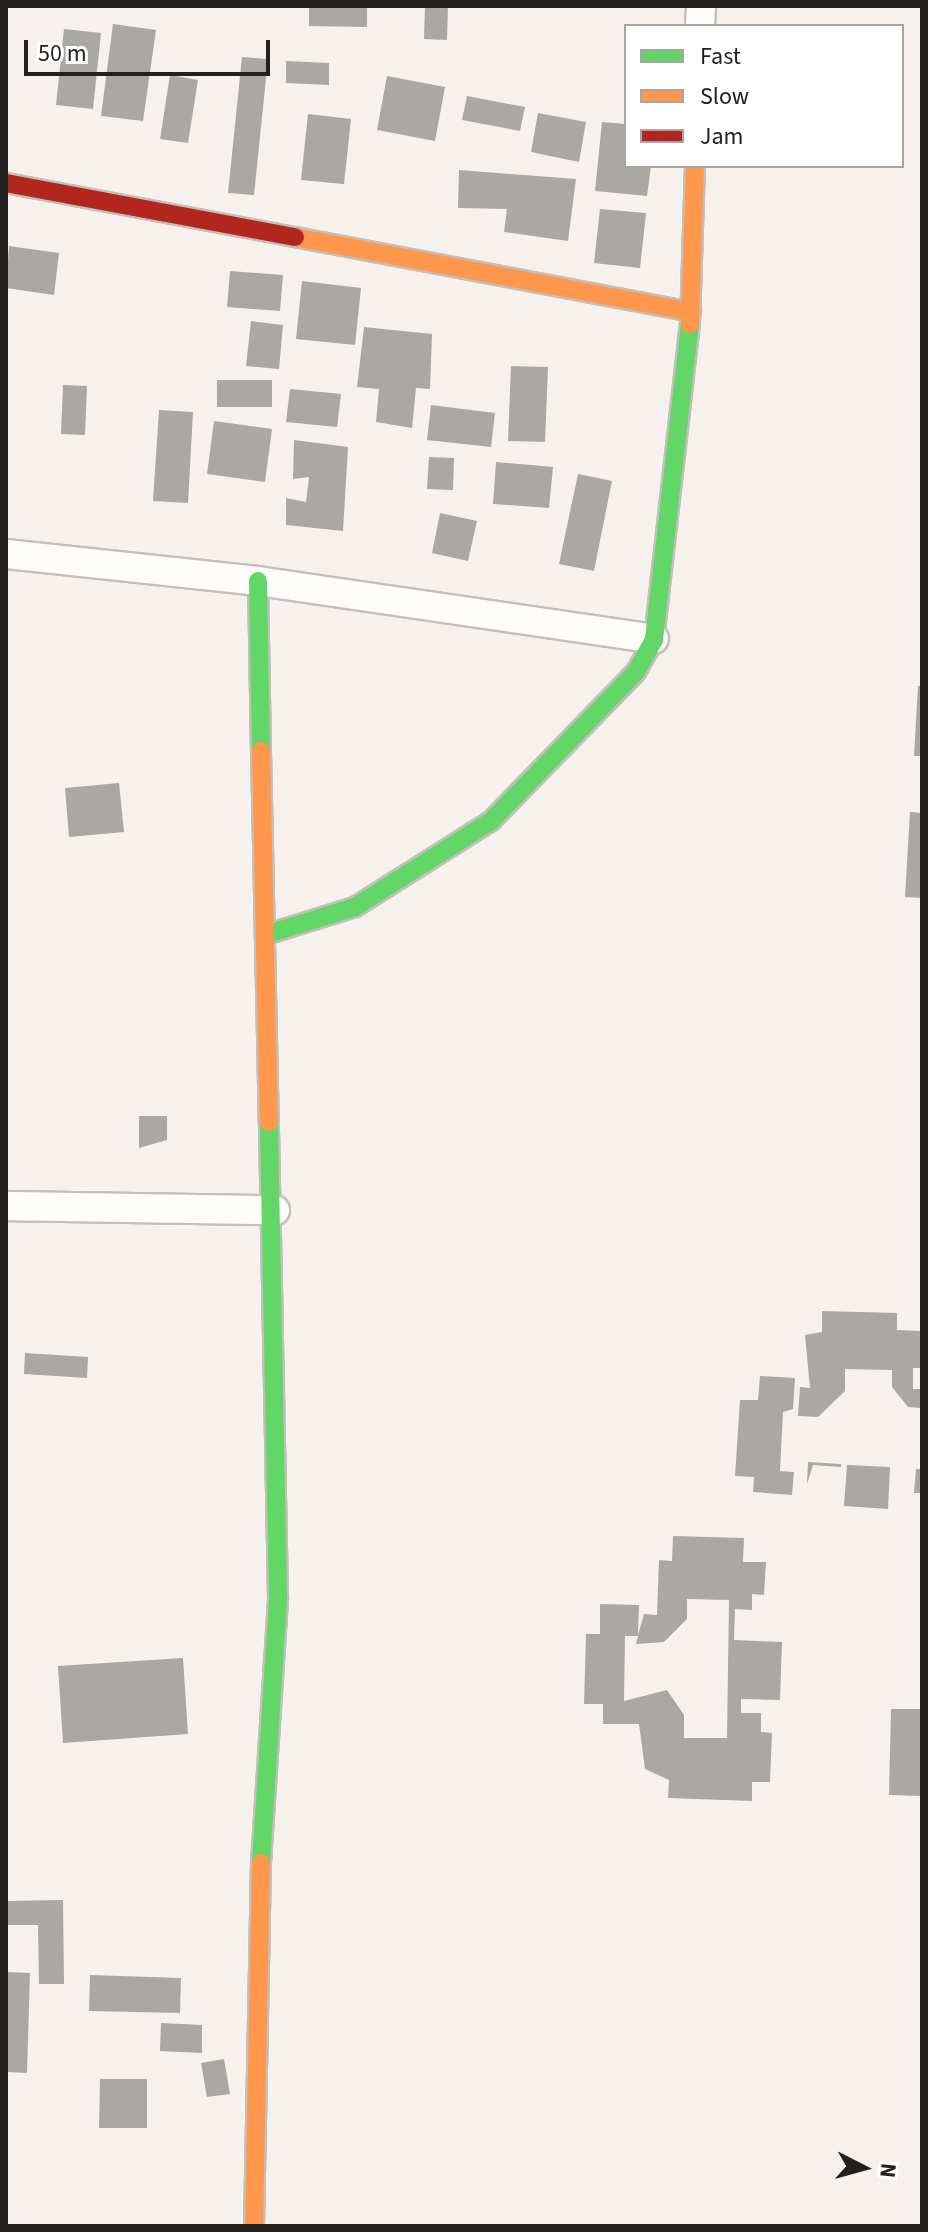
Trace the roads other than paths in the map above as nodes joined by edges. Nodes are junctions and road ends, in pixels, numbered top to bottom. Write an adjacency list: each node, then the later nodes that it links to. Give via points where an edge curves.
1 (695, 168): 3 (street)
2 (6, 183): 3 (street)
3 (691, 312): 6 (street)
4 (6, 554): 5 (street)
5 (258, 581): 6 (street); 7 (street)
6 (654, 639): 7 (street, via 636,672 491,821 355,907)
7 (265, 935): 9 (street)
8 (6, 1206): 9 (street)
9 (275, 1210): 10 (street, via 278,1598 254,1964)
10 (254, 2226)

